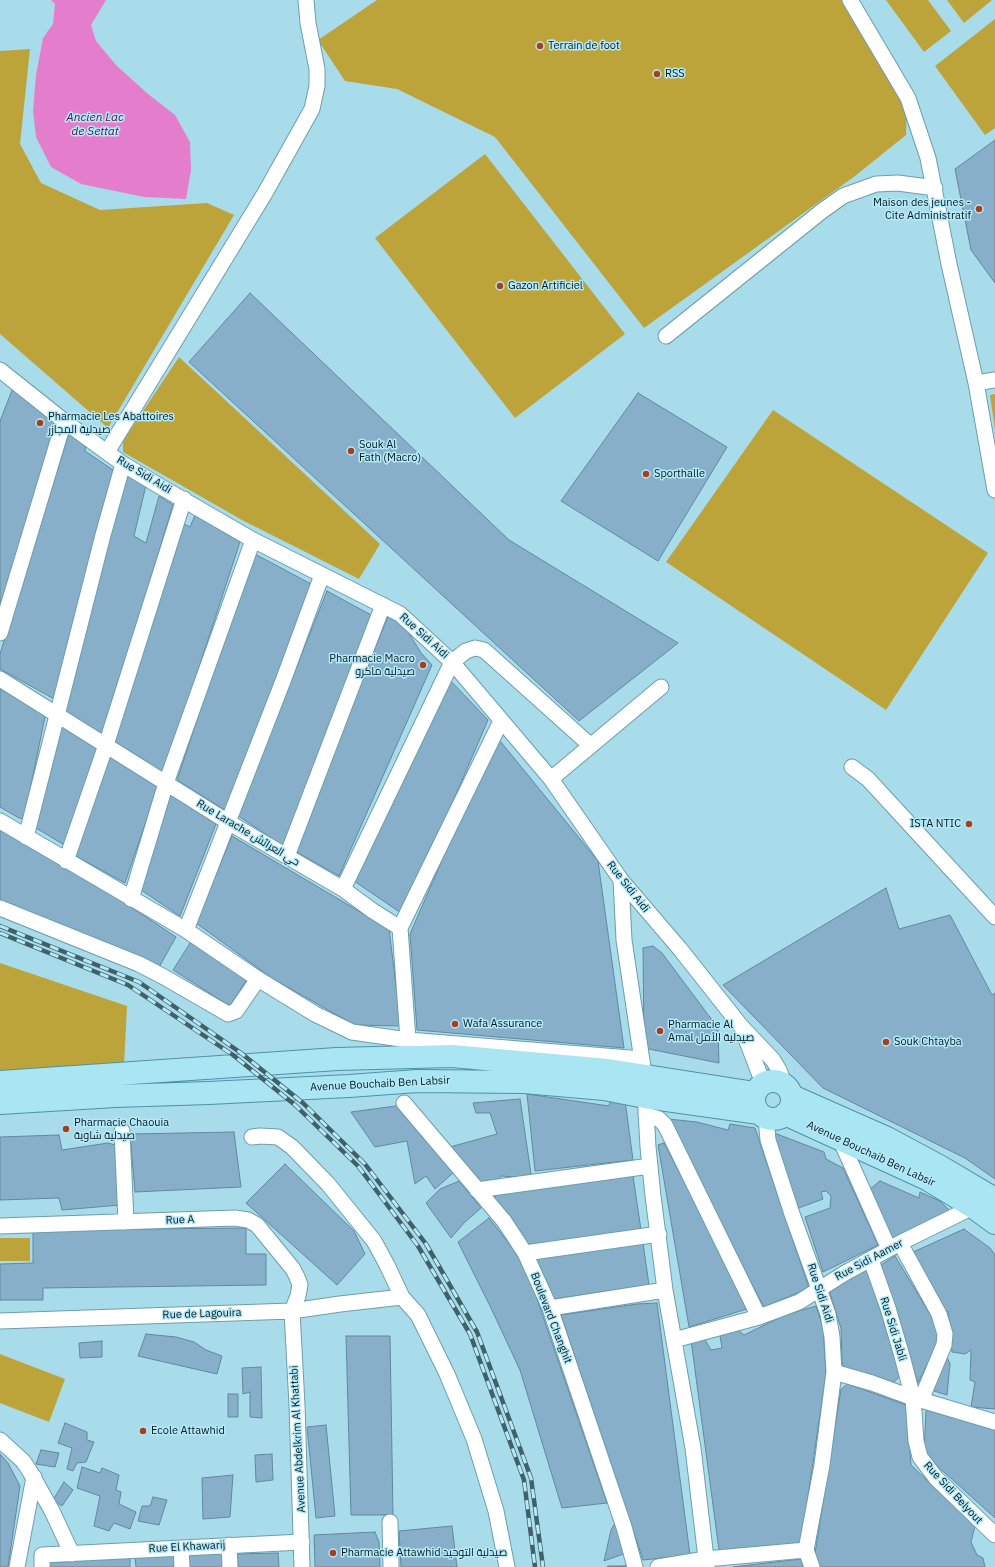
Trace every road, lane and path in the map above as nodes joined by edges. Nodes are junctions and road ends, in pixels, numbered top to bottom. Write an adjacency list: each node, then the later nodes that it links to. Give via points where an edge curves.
1 (306, 0): 9 (street, via 317,69 317,86 312,109 261,199)
2 (850, 0): 3 (street, via 908,98)
3 (935, 188): 4 (street, via 876,184 843,196); 7 (street)
4 (666, 336)
5 (0, 373): 8 (street, Rue Sidi Aidi)
6 (995, 380): 7 (street)
7 (976, 383): 11 (street)
8 (64, 421): 9 (street, Rue Sidi Aidi); 16 (street)
9 (107, 452): 10 (street, Rue Sidi Aidi)
10 (123, 464): 12 (street, Rue Sidi Aidi); 20 (street)
11 (995, 490)
12 (184, 499): 13 (street, Rue Sidi Aidi); 22 (street)
13 (253, 540): 14 (street, Rue Sidi Aidi); 26 (street)
14 (322, 575): 15 (street, Rue Sidi Aidi); 28 (street)
15 (383, 605): 17 (street, Rue Sidi Aidi, via 400,614); 30 (street)
16 (0, 633)
17 (452, 662): 21 (street, Rue Sidi Aidi); 23 (street, via 466,651 475,648 484,650); 33 (street)
18 (0, 678): 20 (street, Rue Larache حي العرائش)
19 (661, 687): 23 (street)
20 (56, 714): 22 (street, Rue Larache حي العرائش); 29 (street)
21 (501, 721): 25 (street, Rue Sidi Aidi); 37 (street)
22 (106, 745): 26 (street, Rue Larache حي العرائش); 31 (street)
23 (590, 746): 25 (street)
24 (852, 766): 36 (street, via 868,779)
25 (551, 779): 32 (street, Rue Sidi Aidi)
26 (166, 783): 28 (street, Rue Larache حي العرائش); 34 (street)
27 (0, 822): 29 (street)
28 (228, 822): 30 (street, Rue Larache حي العرائش); 38 (street)
29 (26, 837): 31 (street)
30 (287, 856): 33 (street, Rue Larache حي العرائش)
31 (66, 861): 34 (street)
32 (621, 880): 40 (street, Rue Sidi Aidi); 42 (street, via 624,940)
33 (344, 889): 37 (street, Rue Larache حي العرائش)
34 (131, 899): 38 (street)
35 (0, 908): 39 (street, via 139,964 228,1014 236,1011)
36 (995, 918)
37 (400, 928): 41 (street)
38 (186, 930): 39 (street)
39 (258, 979): 41 (street, via 315,1014 352,1032)
40 (740, 1025): 44 (street, Rue Sidi Aidi); 44 (street, Rue Sidi Aidi, via 773,1060 779,1070)
41 (408, 1040): 42 (street)
42 (643, 1067): 43 (main road, Avenue Bouchaib Ben Labsir, via 608,1070 452,1056 338,1059); 44 (main road, Avenue Bouchaib Ben Labsir); 47 (street)
43 (0, 1082)
44 (772, 1100): 47 (main road, Avenue Bouchaib Ben Labsir); 50 (main road, Avenue Bouchaib Ben Labsir); 53 (main road, Avenue Bouchaib Ben Labsir, via 887,1138); 62 (street, Rue Sidi Aidi, via 768,1140)
45 (0, 1103): 47 (main road, Avenue Bouchaib Ben Labsir, via 417,1081 524,1082 604,1089)
46 (404, 1103): 52 (street, Boulevard Changhit)
47 (646, 1106): 51 (street); 67 (street, via 665,1125)
48 (122, 1131): 55 (street)
49 (252, 1138): 64 (street, via 278,1137 292,1147 328,1184 374,1241)
50 (840, 1139): 54 (main road, Avenue Bouchaib Ben Labsir, via 927,1179); 59 (street)
51 (650, 1166): 52 (street); 58 (street)
52 (477, 1190): 60 (street, Boulevard Changhit, via 504,1221)
53 (995, 1199)
54 (973, 1207): 56 (main road, Avenue Bouchaib Ben Labsir); 59 (street, Rue Sidi Aamer)
55 (126, 1222): 57 (street, Rue A); 66 (street, Rue A, via 235,1218 248,1220 257,1226 297,1276 300,1285)
56 (995, 1223)
57 (0, 1226)
58 (659, 1234): 60 (street); 63 (street)
59 (895, 1246): 61 (street, Rue Sidi Aamer); 71 (street, via 939,1314 945,1334 944,1345)
60 (525, 1252): 65 (street, Boulevard Changhit)
61 (871, 1260): 62 (street, Rue Sidi Aamer); 71 (street, Rue Sidi Jabli)
62 (819, 1289): 67 (street, Rue Sidi Aamer, via 799,1302); 70 (street, Rue Sidi Aidi, via 831,1328)
63 (665, 1290): 65 (street); 69 (street)
64 (402, 1297): 66 (street, Rue de Lagouira); 89 (street, via 418,1316 433,1344 474,1439 496,1511)
65 (550, 1308): 90 (street, Boulevard Changhit, via 624,1527)
66 (292, 1311): 68 (street, Rue de Lagouira); 77 (street, Avenue Abdelkrim Al Khattabi)
67 (759, 1317): 69 (street, Rue Sidi Aamer)
68 (0, 1321)
69 (674, 1340): 84 (street, via 693,1448)
70 (834, 1372): 71 (street); 80 (street, Rue Sidi Aidi, via 822,1465)
71 (917, 1399): 72 (street); 76 (street, Rue Sidi Belyout, via 916,1441 920,1458 936,1478)
72 (995, 1422)
73 (0, 1440): 74 (street, via 23,1461)
74 (34, 1477): 81 (street); 83 (street)
75 (390, 1522): 88 (street)
76 (995, 1535)
77 (302, 1542): 78 (street, Rue El Khawarij); 87 (street, Avenue Abdelkrim Al Khattabi)
78 (229, 1545): 79 (street, Rue El Khawarij); 86 (street)
79 (181, 1548): 81 (street, Rue El Khawarij); 85 (street)
80 (806, 1550): 84 (street); 92 (street)
81 (72, 1554): 82 (street, Rue El Khawarij)
82 (42, 1561): 83 (street, Rue El Khawarij)
83 (18, 1562)
84 (706, 1563): 91 (street)
85 (182, 1567)
86 (230, 1567)
87 (302, 1567)
88 (391, 1567)
89 (507, 1567)
90 (635, 1567)
91 (658, 1567)
92 (812, 1567)

